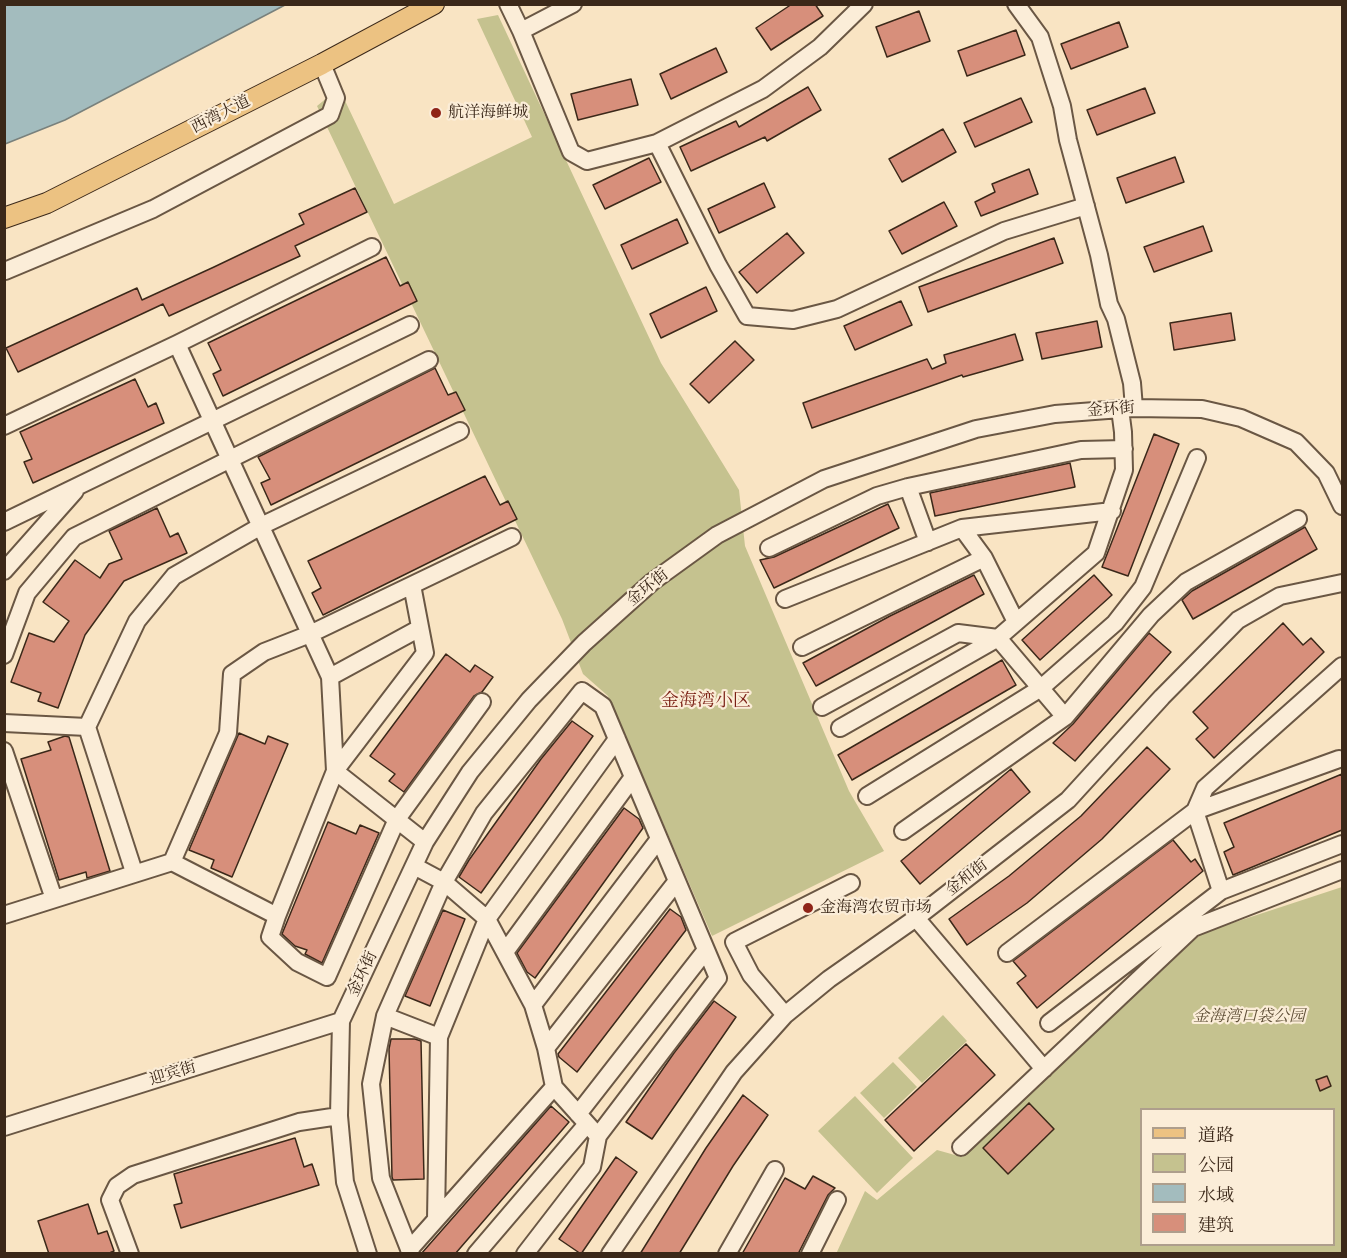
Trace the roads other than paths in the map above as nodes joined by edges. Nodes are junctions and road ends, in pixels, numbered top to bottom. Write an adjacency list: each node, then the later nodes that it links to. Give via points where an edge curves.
1 (434, 4): 7 (main road, 西湾大道)
2 (507, 4): 6 (street)
3 (573, 4): 6 (street)
4 (864, 4): 8 (street, via 820,47 763,88)
5 (1016, 4): 9 (street, via 1040,37 1062,106)
6 (521, 31): 8 (street, via 571,152 587,161)
7 (322, 64): 10 (main road, 西湾大道, via 47,203); 12 (street, via 336,98 330,116 153,209)
8 (657, 143): 9 (street, via 747,316 793,320 837,309 1004,231)
9 (1086, 206): 16 (street, via 1132,383)
10 (4, 218)
11 (372, 247): 14 (street)
12 (5, 271)
13 (410, 325): 17 (street)
14 (177, 344): 17 (street); 18 (street)
15 (429, 360): 22 (street)
16 (1127, 409): 20 (street); 25 (street, 金环街, via 1202,409 1241,418 1296,442 1326,473); 64 (street, 金环街, via 1055,414 976,429 824,479 717,536 652,582 584,643 529,700 470,772)
17 (212, 420): 22 (street); 23 (street)
18 (4, 426)
19 (460, 431): 29 (street)
20 (1124, 449): 24 (street, via 1080,450); 26 (street, via 1124,470)
21 (1197, 458): 47 (street, via 1143,587 1115,623)
22 (230, 459): 29 (street); 44 (street, via 74,537 27,593)
23 (80, 485): 28 (street); 35 (street)
24 (908, 487): 32 (street); 33 (street, via 877,496)
25 (1342, 506)
26 (1112, 511): 30 (street); 39 (street, via 1096,553)
27 (1298, 519): 50 (street, via 1186,582 1151,615)
28 (4, 522)
29 (261, 526): 41 (street); 52 (street, via 174,576 136,621)
30 (962, 528): 32 (street); 34 (street)
31 (512, 537): 37 (street)
32 (928, 542): 38 (street)
33 (769, 548)
34 (984, 558): 39 (street); 43 (street)
35 (4, 571)
36 (1342, 583): 77 (street, 金和街, via 1280,596 1239,620 1068,800)
37 (412, 585): 40 (street); 41 (street)
38 (785, 599)
39 (1016, 622): 42 (street)
40 (420, 628): 46 (street); 57 (street, via 425,653)
41 (310, 634): 46 (street); 66 (street, via 264,652 232,674 228,733)
42 (998, 638): 47 (street); 49 (street, via 958,633); 53 (street)
43 (802, 647)
44 (4, 655)
45 (1342, 666): 60 (street, via 1205,788)
46 (330, 677): 57 (street)
47 (1041, 688): 50 (street); 59 (street)
48 (482, 702): 61 (street)
49 (822, 707)
50 (1065, 717): 62 (street)
51 (4, 723): 52 (street)
52 (87, 727): 69 (street)
53 (840, 728)
54 (616, 739): 58 (street); 71 (street, via 603,706 582,691 484,813); 78 (street)
55 (4, 751): 74 (street)
56 (1339, 759): 60 (street)
57 (335, 771): 61 (street); 76 (street)
58 (633, 777): 63 (street); 80 (street)
59 (867, 796)
60 (1195, 811): 73 (street); 81 (street)
61 (397, 819): 64 (street); 76 (street, via 327,977 297,962 270,937)
62 (903, 831)
63 (659, 839): 70 (street); 82 (street)
64 (425, 842): 67 (street, 金环街)
65 (1342, 844): 73 (street)
66 (172, 862): 69 (street); 76 (street)
67 (414, 866): 71 (street); 85 (street, 金环街)
68 (1342, 870): 89 (street, via 1193,928)
69 (134, 872): 74 (street)
70 (677, 881): 79 (street); 88 (street)
71 (444, 882): 78 (street); 83 (street)
72 (851, 883): 84 (street, via 734,942 751,975)
73 (1221, 891): 86 (street)
74 (54, 899): 75 (street)
75 (6, 909)
76 (277, 916)
77 (916, 918): 84 (street, 金和街, via 829,979); 89 (street)
78 (487, 919): 80 (street); 87 (street)
79 (706, 950): 92 (street); 92 (street, via 718,978)
80 (505, 952): 82 (street)
81 (1007, 953)
82 (532, 1005): 88 (street)
83 (385, 1016): 87 (street); 98 (street, via 371,1084 378,1155 381,1178)
84 (785, 1016): 103 (street, 金和街, via 734,1072)
85 (341, 1021): 91 (street, 金环街); 93 (street, 迎宾街)
86 (1048, 1023)
87 (439, 1037): 97 (street)
88 (546, 1048): 90 (street)
89 (1044, 1069): 94 (street)
90 (554, 1087): 92 (street); 97 (street)
91 (339, 1116): 99 (street, via 298,1122 133,1175 117,1186 110,1200); 100 (street, 金环街, via 345,1182)
92 (588, 1125): 101 (street); 102 (street, via 592,1167)
93 (4, 1127)
94 (961, 1147)
95 (775, 1170): 104 (street)
96 (837, 1200): 105 (street)
97 (436, 1219): 98 (street)
98 (410, 1252)
99 (130, 1254)
100 (368, 1254)
101 (476, 1254)
102 (525, 1254)
103 (610, 1254)
104 (727, 1254)
105 (810, 1254)

